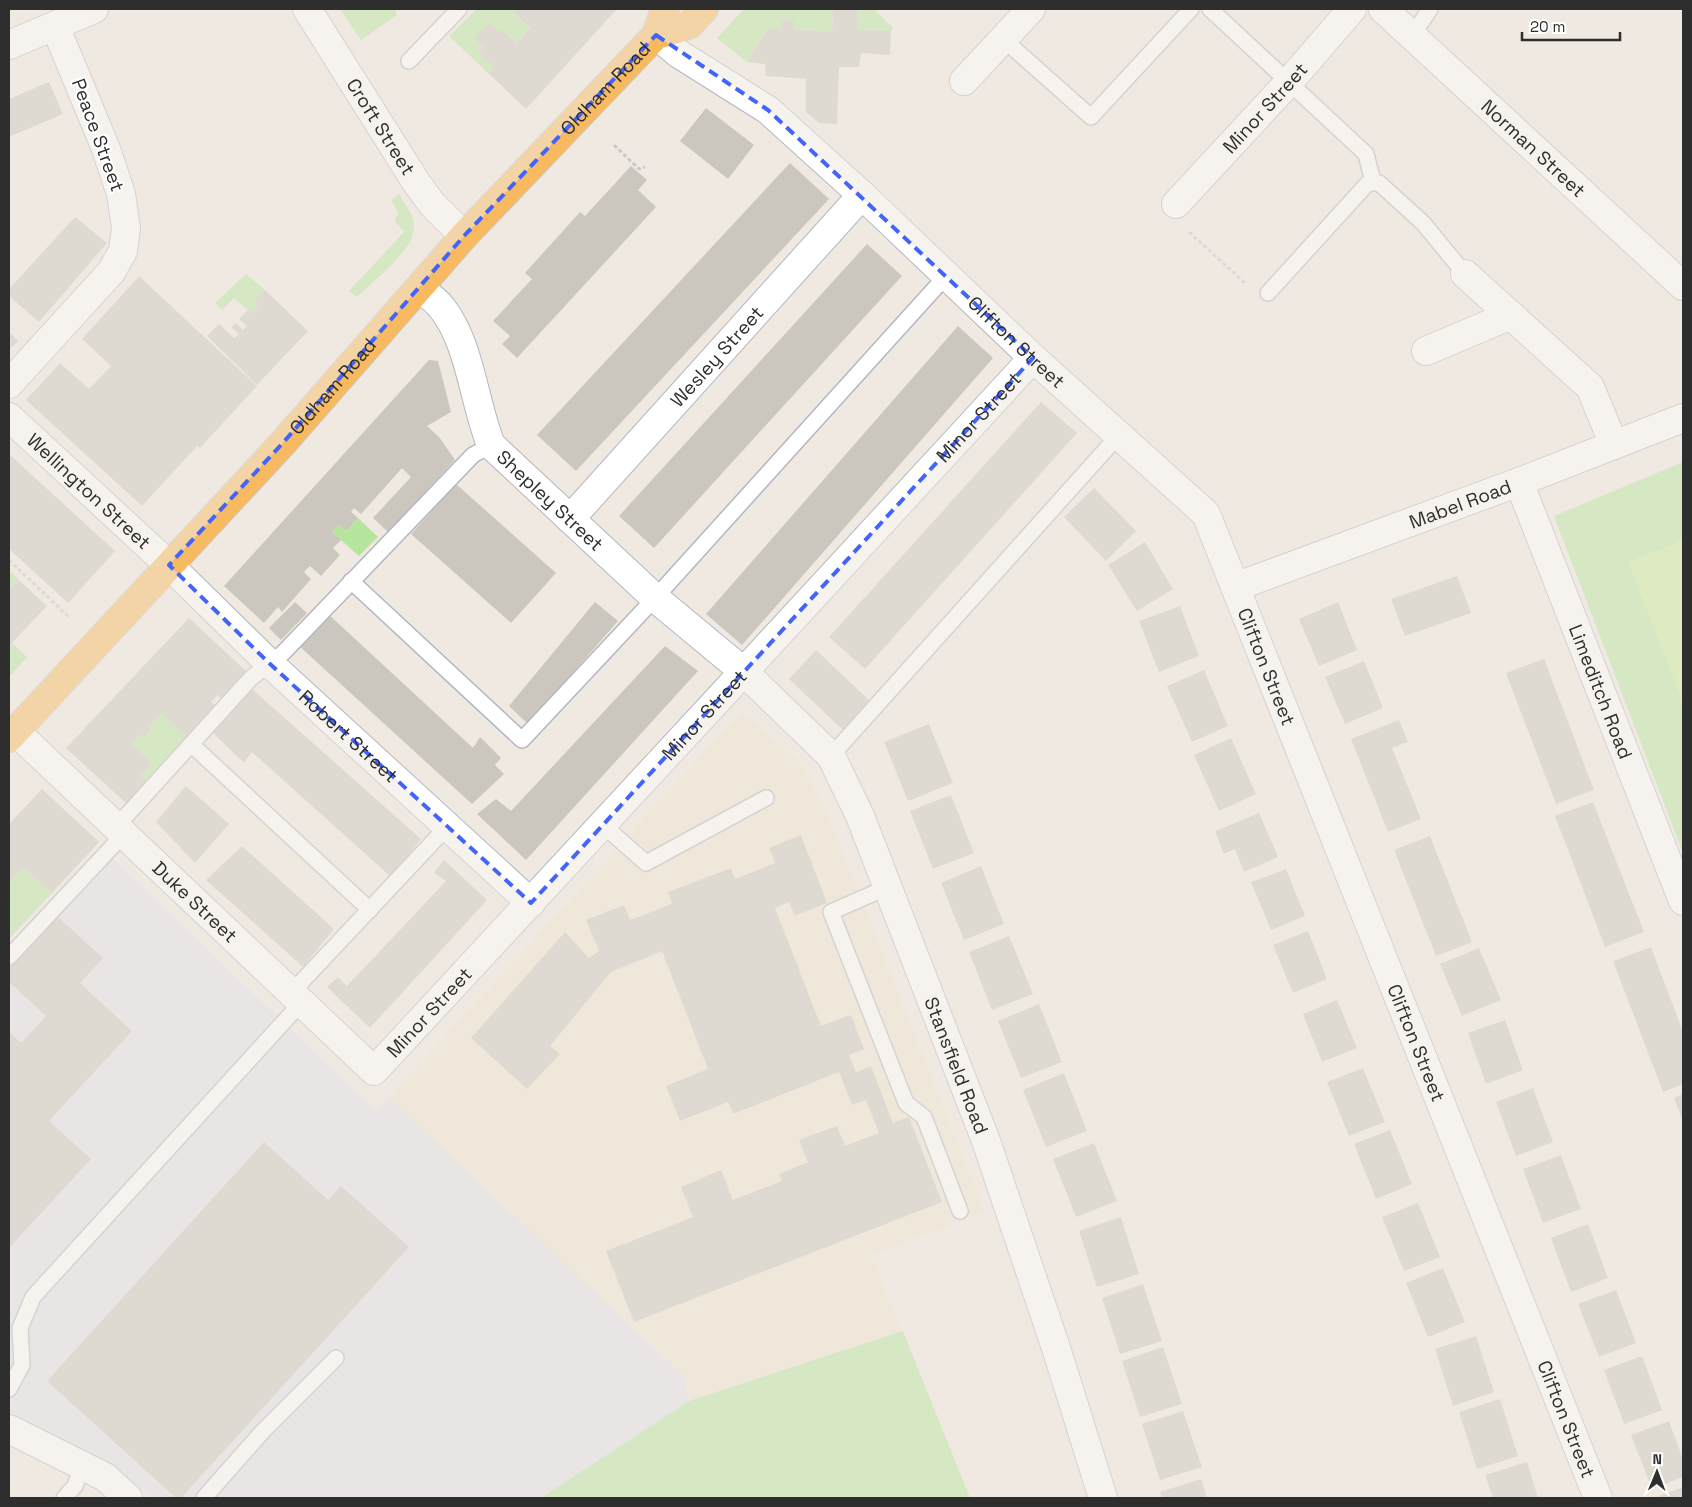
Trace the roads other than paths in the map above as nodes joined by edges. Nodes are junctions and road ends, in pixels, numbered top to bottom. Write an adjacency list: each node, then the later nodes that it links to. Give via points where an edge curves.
1 (94, 9): 12 (street)
2 (308, 9): 23 (street, Croft Street, via 432,204)
3 (459, 9): 17 (lane)
4 (665, 9): 13 (highway, Oldham Road)
5 (704, 9): 13 (highway, Oldham Road, via 689,25)
6 (1031, 9): 15 (street)
7 (1190, 9): 15 (lane, via 1091,117)
8 (1210, 9): 19 (lane)
9 (1352, 9): 19 (street, Minor Street)
10 (1383, 9): 14 (street, Norman Street)
11 (1430, 9): 14 (lane)
12 (55, 26): 16 (street); 32 (street, Peace Street, via 106,149 121,194 126,228 123,251 111,272)
13 (656, 35): 21 (street, Clifton Street, via 678,54 768,110); 23 (highway, Oldham Road)
14 (1412, 36): 26 (street, Norman Street)
15 (1003, 39): 18 (street)
16 (9, 45)
17 (409, 61)
18 (964, 81)
19 (1289, 82): 20 (lane, via 1366,154); 22 (street, Minor Street)
20 (1373, 182): 24 (lane, via 1379,183 1423,223); 28 (lane, via 1368,183)
21 (862, 195): 25 (street, Clifton Street); 39 (street, Wesley Street)
22 (1176, 204)
23 (464, 236): 27 (highway, Oldham Road)
24 (1466, 274): 29 (street)
25 (946, 276): 31 (street, Clifton Street); 43 (lane)
26 (1683, 286)
27 (419, 288): 36 (street, Shepley Street, via 442,307 457,332); 40 (highway, Oldham Road, via 282,444)
28 (1268, 293)
29 (1511, 315): 30 (street); 37 (street, via 1590,386)
30 (1426, 351)
31 (1033, 358): 35 (street, Clifton Street); 45 (street, Minor Street)
32 (9, 384)
33 (9, 417): 40 (street, Wellington Street)
34 (1683, 418): 37 (street, Mabel Road)
35 (1118, 436): 42 (street, Clifton Street, via 1206,514); 48 (lane)
36 (491, 445): 39 (street, Shepley Street); 41 (lane, via 473,455)
37 (1614, 445): 38 (street, Mabel Road)
38 (1519, 482): 42 (street, Mabel Road); 54 (street, Limeditch Road)
39 (570, 519): 43 (street, Shepley Street)
40 (169, 565): 44 (street, Robert Street); 46 (highway, Oldham Road)
41 (351, 581): 43 (lane, via 522,740); 44 (lane, via 284,653)
42 (1235, 587): 69 (street, Clifton Street)
43 (655, 598): 45 (street, Shepley Street)
44 (269, 663): 47 (lane); 51 (street, Robert Street)
45 (742, 671): 48 (street, Stansfield Road); 50 (street, Minor Street)
46 (12, 734): 52 (street, Duke Street)
47 (192, 745): 52 (lane); 56 (lane)
48 (831, 756): 53 (street, Stansfield Road, via 860,816)
49 (766, 798): 50 (lane, via 646,863)
50 (604, 826): 55 (street, Minor Street)
51 (447, 827): 55 (street, Robert Street); 56 (lane)
52 (119, 831): 57 (lane); 58 (street, Duke Street)
53 (888, 887): 60 (lane, via 831,912 906,1103 924,1117); 68 (street, Stansfield Road, via 986,1141)
54 (1683, 900)
55 (531, 903): 59 (street, Minor Street)
56 (370, 910): 58 (lane)
57 (9, 957)
58 (296, 998): 59 (street, Duke Street); 62 (lane, via 33,1297 20,1328 22,1365)
59 (374, 1071)
60 (960, 1211)
61 (336, 1358): 67 (lane, via 263,1431)
62 (9, 1389)
63 (9, 1429): 64 (street)
64 (82, 1466): 65 (lane, via 75,1486); 66 (street, via 105,1477)
65 (64, 1498)
66 (128, 1498)
67 (204, 1498)
68 (1103, 1498)
69 (1598, 1498)

